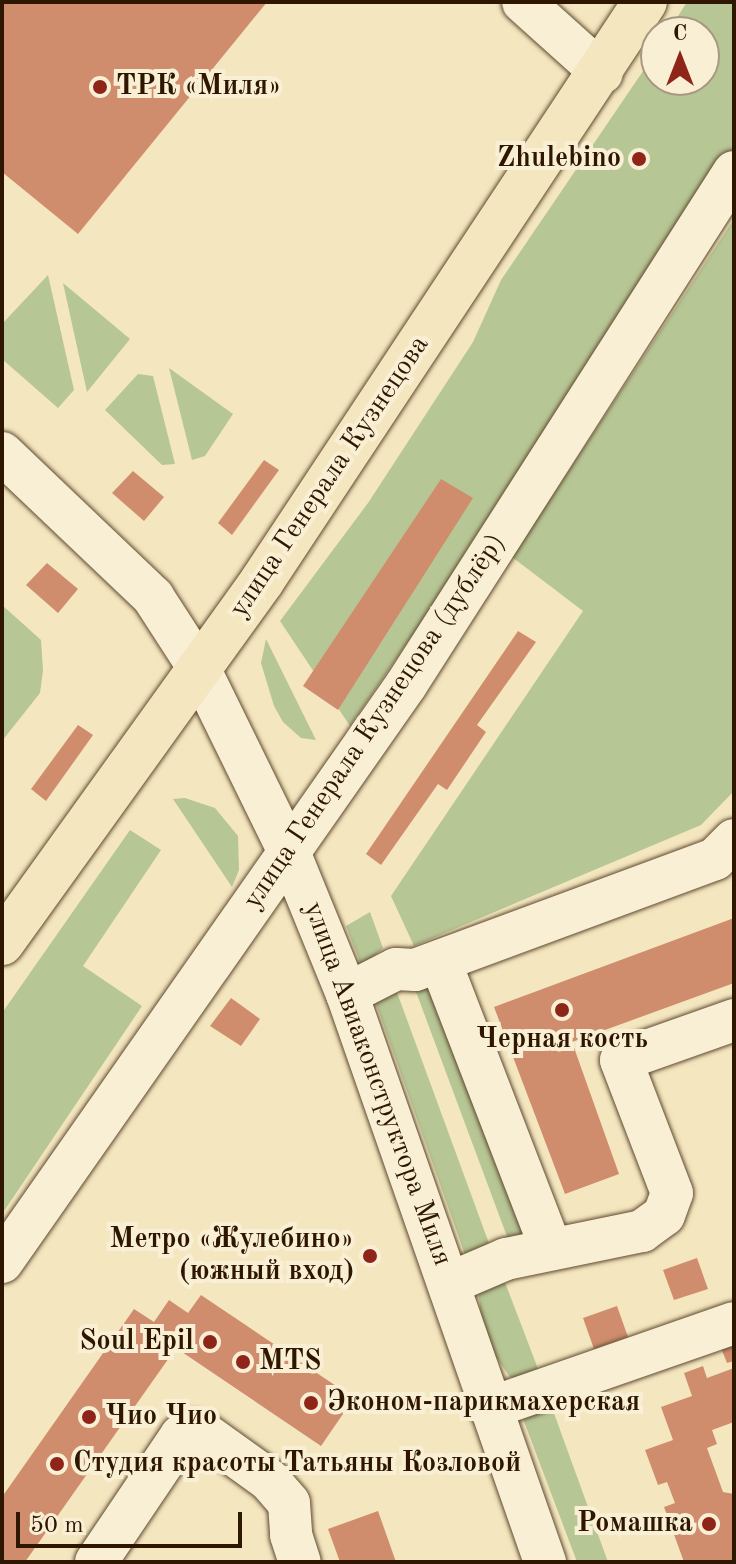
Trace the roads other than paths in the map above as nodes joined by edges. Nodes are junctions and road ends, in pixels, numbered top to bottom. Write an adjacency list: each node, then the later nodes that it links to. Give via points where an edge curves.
1 (523, 2): 3 (street)
2 (645, 2): 3 (main road, улица Генерала Кузнецова)
3 (602, 73): 6 (main road, улица Генерала Кузнецова)
4 (734, 172): 7 (street, улица Генерала Кузнецова (дублёр), via 406,685)
5 (2, 453): 6 (street, улица Авиаконструктора Миля, via 153,597)
6 (199, 668): 7 (street, улица Авиаконструктора Миля); 9 (main road, улица Генерала Кузнецова)
7 (289, 852): 11 (street, улица Авиаконструктора Миля); 14 (street, улица Генерала Кузнецова (дублёр))
8 (728, 861): 10 (street)
9 (2, 943)
10 (440, 961): 11 (street, via 396,969); 13 (street)
11 (347, 994): 15 (street, улица Авиаконструктора Миля)
12 (734, 1020): 13 (street, via 621,1060 672,1193 664,1215 642,1231)
13 (551, 1249): 15 (street, via 506,1259)
14 (2, 1262)
15 (450, 1283): 17 (street, улица Авиаконструктора Миля)
16 (734, 1323): 17 (street)
17 (490, 1408): 20 (street, улица Авиаконструктора Миля)
18 (96, 1562): 19 (street, via 181,1436 192,1431 205,1434 269,1480 289,1503)
19 (300, 1562)
20 (545, 1562)

